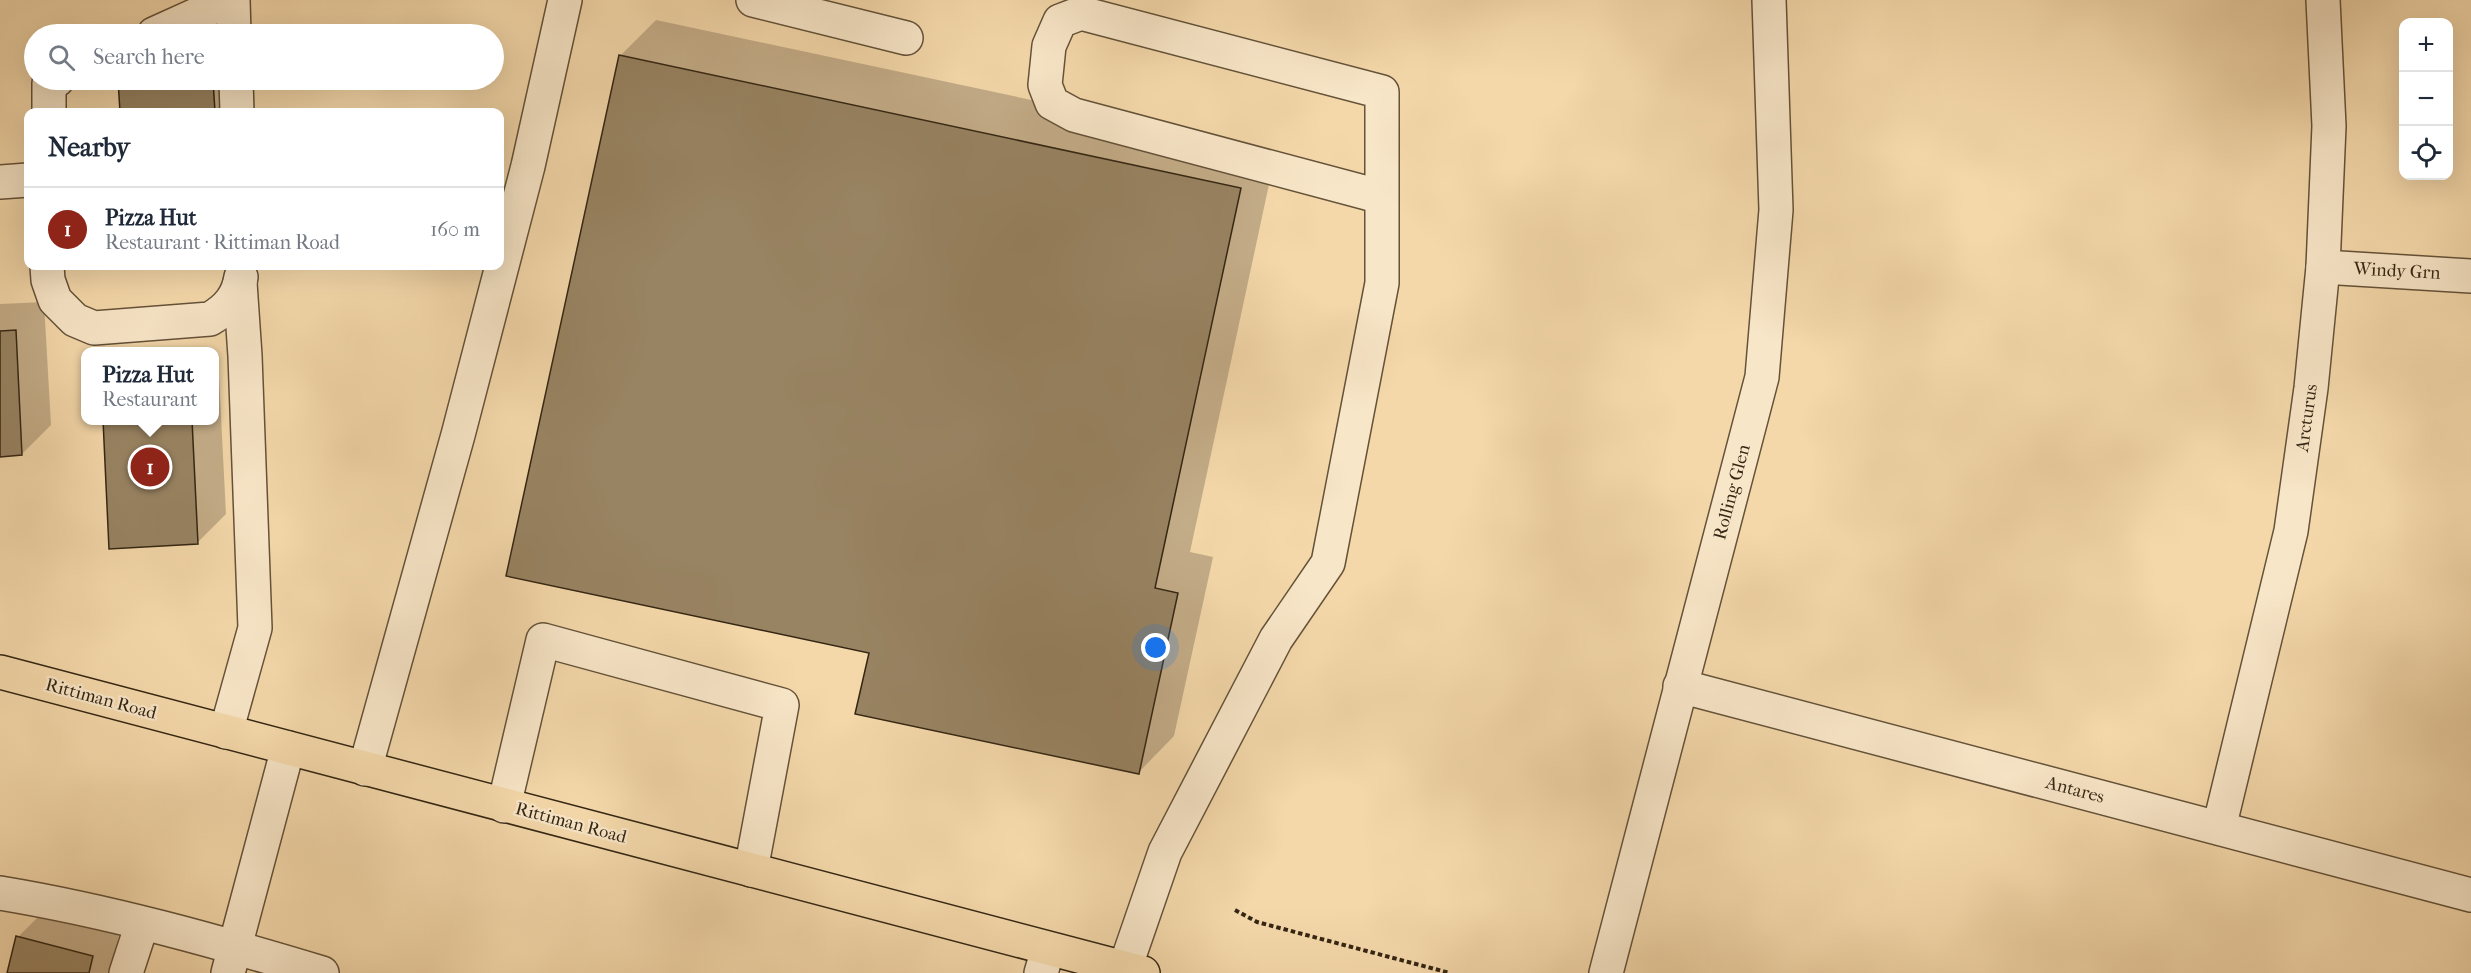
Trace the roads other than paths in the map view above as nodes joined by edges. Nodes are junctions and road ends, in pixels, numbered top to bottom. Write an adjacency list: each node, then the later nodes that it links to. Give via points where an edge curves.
1 (231, 0): 6 (street); 7 (street)
2 (565, 0): 16 (street)
3 (753, 0): 8 (street)
4 (1768, 0): 23 (street, Rolling Glen, via 1776,210 1762,378)
5 (2324, 0): 17 (street, Arcturus, via 2329,126)
6 (177, 24)
7 (233, 24)
8 (906, 38)
9 (50, 90): 11 (street)
10 (236, 90): 12 (street)
11 (49, 108)
12 (237, 108)
13 (24, 180): 14 (street)
14 (0, 182)
15 (1382, 197): 15 (street, via 1382,92 1081,13 1060,21 1049,46 1045,85 1052,103 1074,114); 35 (street, via 1382,283 1328,563 1276,639 1165,852)
16 (504, 258)
17 (2323, 267): 21 (street, Windy Grn); 28 (street, Arcturus, via 2291,531)
18 (48, 270): 20 (street, via 55,300 75,320 94,328 210,320 235,297)
19 (501, 270): 26 (street)
20 (241, 274): 24 (street, via 255,628)
21 (2471, 276)
22 (0, 672): 24 (main road, Rittiman Road)
23 (1680, 686): 28 (street, Antares); 38 (street, Rolling Glen)
24 (226, 732): 25 (main road, Rittiman Road)
25 (288, 748): 26 (main road, Rittiman Road); 33 (street)
26 (365, 769): 27 (main road, Rittiman Road)
27 (504, 806): 29 (main road, Rittiman Road); 29 (street, via 543,640 782,705)
28 (2219, 828): 31 (street, Antares)
29 (751, 870): 34 (main road, Rittiman Road)
30 (0, 893): 32 (street)
31 (2471, 895)
32 (142, 924): 33 (street); 36 (street)
33 (232, 960): 37 (street)
34 (1044, 961): 35 (main road, Rittiman Road)
35 (1134, 971)
36 (126, 973)
37 (322, 973)
38 (1606, 973)

